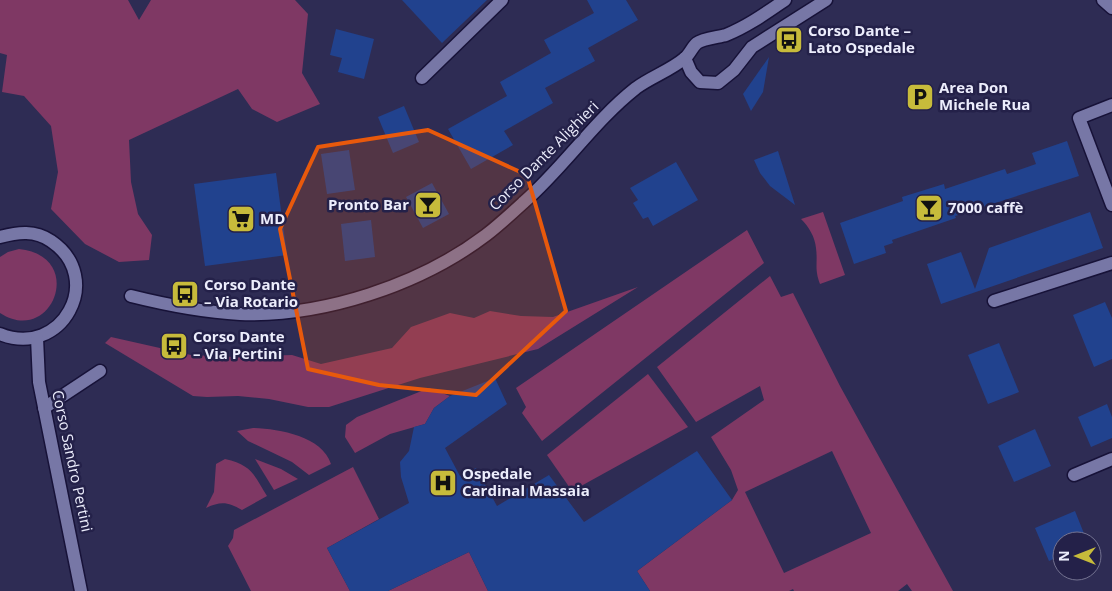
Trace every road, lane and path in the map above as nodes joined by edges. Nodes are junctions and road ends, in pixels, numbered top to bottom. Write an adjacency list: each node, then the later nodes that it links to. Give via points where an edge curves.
1 (502, 0): 7 (street)
2 (785, 0): 6 (street, Corso Dante Alighieri, via 752,23 726,35 698,42)
3 (826, 0): 6 (street, via 752,47 734,70 718,83 700,82)
4 (1103, 0): 5 (street)
5 (1112, 8)
6 (685, 58): 12 (street, Corso Dante Alighieri, via 637,88 583,139 552,175 486,235 446,261 402,282 356,299 299,312 241,314 205,311)
7 (422, 78)
8 (1112, 105): 9 (street, via 1079,118)
9 (1112, 204)
10 (0, 237): 15 (street, via 30,233 46,237 59,246 75,274 74,302 68,315 59,326)
11 (1112, 263): 13 (street)
12 (131, 296)
13 (994, 301)
14 (0, 334): 15 (street, via 19,340)
15 (37, 338): 17 (street, Corso Sandro Pertini)
16 (100, 371): 17 (street)
17 (44, 408): 20 (street, Corso Sandro Pertini)
18 (1112, 459): 19 (street)
19 (1074, 475)
20 (82, 591)

